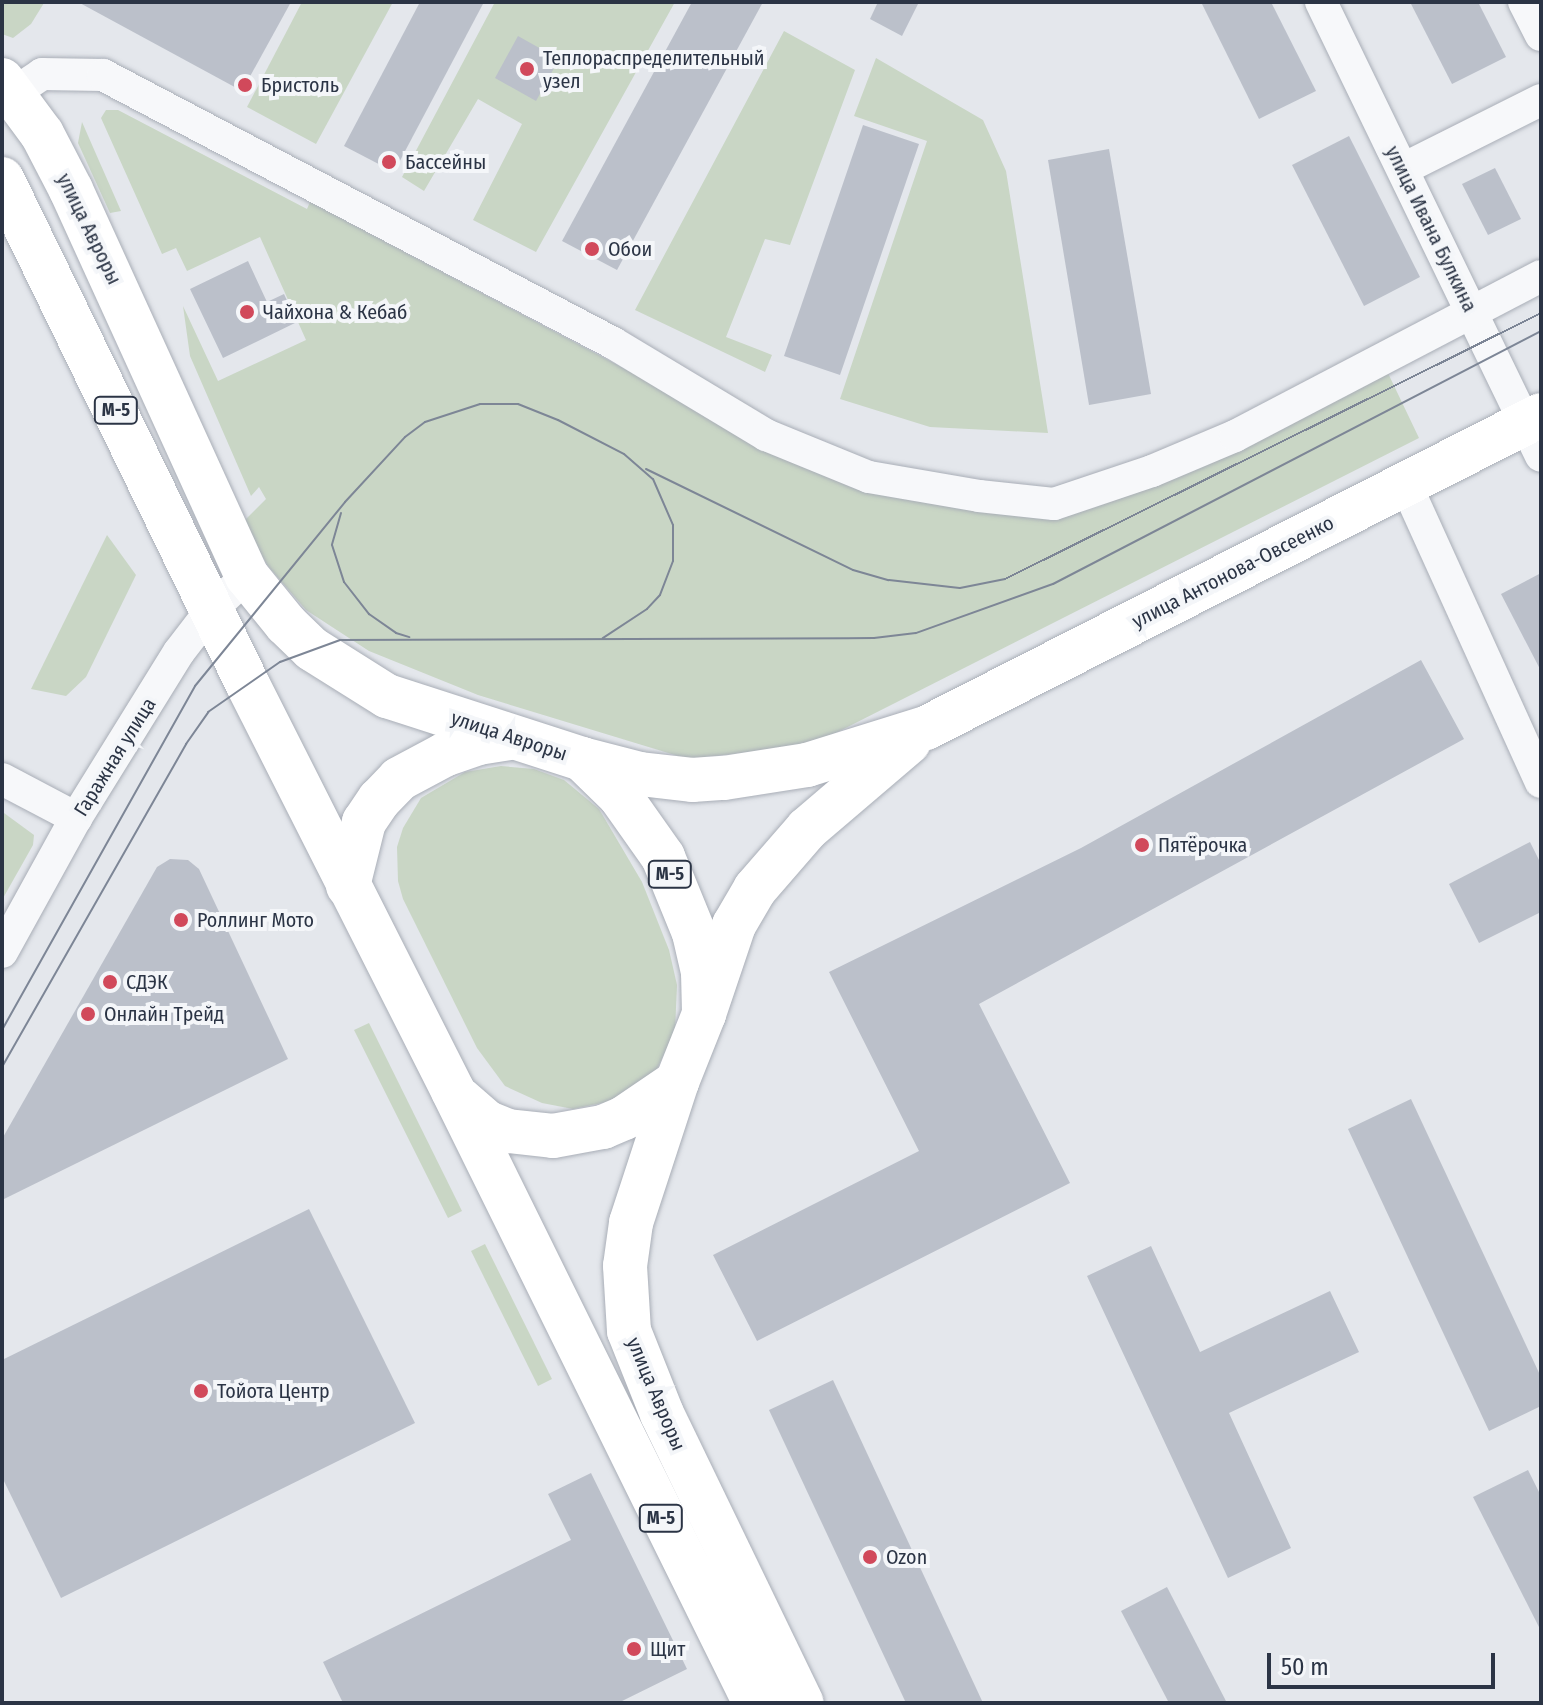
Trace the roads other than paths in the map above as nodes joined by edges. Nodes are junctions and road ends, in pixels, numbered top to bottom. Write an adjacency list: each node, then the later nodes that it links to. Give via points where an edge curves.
1 (1321, 2): 6 (street, улица Ивана Булкина)
2 (1524, 2): 3 (street)
3 (1541, 35)
4 (8, 86): 9 (street, via 42,74 103,75 613,343 766,435 869,477 979,496 1054,504 1152,471 1235,436); 12 (main road, улица Авроры / М-5, via 42,134 71,190)
5 (1541, 100): 6 (street)
6 (1403, 169): 9 (street, улица Ивана Булкина)
7 (2, 179): 13 (main road, М-5)
8 (1541, 276): 9 (street)
9 (1471, 313): 10 (street, улица Ивана Булкина)
10 (1535, 432): 11 (main road, улица Антонова-Овсеенко)
11 (1406, 485): 14 (main road, улица Антонова-Овсеенко); 18 (street)
12 (247, 576): 13 (street, Гаражная улица); 15 (main road, улица Авроры / М-5, via 312,649 387,696)
13 (212, 609): 19 (street, Гаражная улица, via 179,652); 20 (main road, М-5)
14 (926, 728): 16 (main road, улица Антонова-Овсеенко, via 807,765 724,778 654,776); 22 (main road, улица Антонова-Овсеенко, via 779,857 734,925)
15 (511, 738): 16 (main road, улица Авроры / М-5); 20 (main road, via 444,755 399,779 364,822)
16 (582, 759): 22 (main road, улица Авроры / М-5, via 620,796 663,857 694,933 703,972)
17 (2, 779): 19 (street)
18 (1541, 782)
19 (76, 818): 21 (street, Гаражная улица)
20 (348, 886): 24 (main road, М-5)
21 (2, 952)
22 (704, 1014): 23 (main road, улица Авроры / М-5)
23 (677, 1082): 24 (main road, via 624,1118 553,1136 488,1123); 26 (main road, улица Авроры / М-5, via 631,1223 625,1266 629,1331 662,1414)
24 (453, 1091): 25 (main road, М-5)
25 (755, 1703)
26 (802, 1703)

